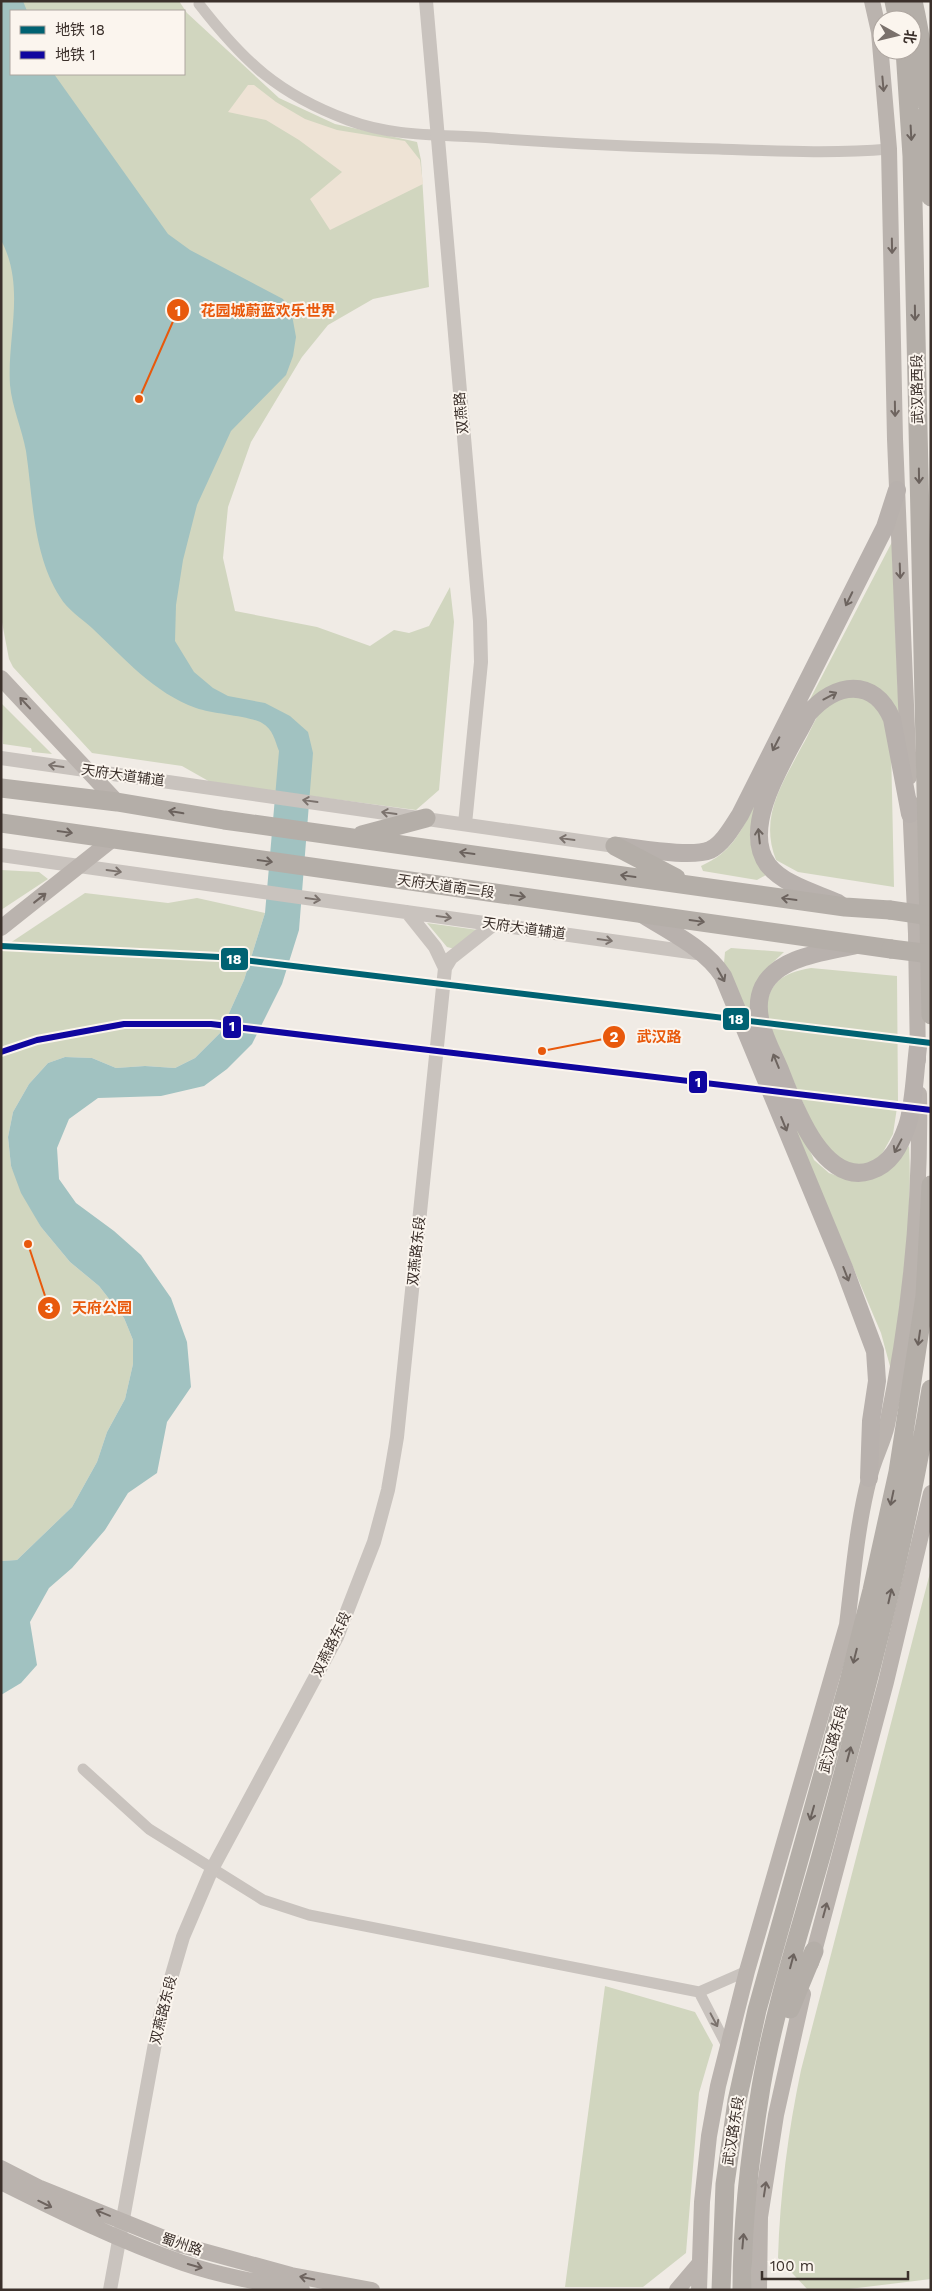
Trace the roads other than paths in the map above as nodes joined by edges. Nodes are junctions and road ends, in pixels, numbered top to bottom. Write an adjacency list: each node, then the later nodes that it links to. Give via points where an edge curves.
1 (426, 1): 6 (street, 双燕路)
2 (872, 1): 7 (main road, one-way to 7, via 879,32)
3 (913, 1): 8 (highway, via 922,40 929,107)
4 (199, 4): 6 (street, via 256,69 298,98 350,121)
5 (906, 60): 32 (highway, 武汉路西段, one-way to 32, via 912,156)
6 (436, 137): 7 (street, via 455,135 592,145 829,153); 18 (street, 双燕路, via 480,621 481,662)
7 (889, 149): 9 (main road, one-way to 9)
8 (931, 197)
9 (897, 490): 15 (main road, one-way to 15); 21 (main road, one-way to 21, via 885,527 860,578 744,806 725,837 710,850 695,854)
10 (1, 678): 12 (main road, one-way to 10)
11 (1, 758): 12 (street, 天府大道辅道, one-way to 11)
12 (86, 770): 14 (main road); 16 (street, 天府大道辅道, one-way to 12)
13 (1, 788): 14 (highway)
14 (117, 802): 19 (highway, one-way to 14)
15 (910, 814): 25 (main road, one-way to 15, via 798,886 776,872 764,856 758,835 763,804 808,714 818,702 839,690 852,689 876,694 886,704 892,719); 36 (main road)
16 (426, 818): 18 (street); 19 (highway)
17 (9, 824): 20 (highway, 天府大道南二段, one-way to 20)
18 (465, 824): 21 (street, one-way to 18)
19 (354, 837): 24 (highway, one-way to 19)
20 (114, 839): 23 (main road); 27 (highway, 天府大道南二段, one-way to 27)
21 (615, 846): 24 (highway)
22 (8, 856): 23 (street)
23 (80, 866): 26 (street, 天府大道辅道, one-way to 26); 30 (main road, one-way to 23)
24 (688, 884): 25 (highway, one-way to 24)
25 (845, 907): 28 (highway, bridge)
26 (407, 912): 29 (street, 天府大道辅道, one-way to 29); 34 (street, via 435,947)
27 (642, 914): 31 (highway, 天府大道南二段, one-way to 31); 33 (main road)
28 (931, 916)
29 (494, 924): 33 (street, 天府大道辅道, one-way to 33); 34 (street, via 451,958)
30 (1, 928)
31 (858, 944): 32 (highway, 天府大道南二段, bridge, via 891,948); 36 (main road, one-way to 31, via 908,1124 890,1159 880,1168 864,1173 837,1166 813,1142 794,1106 763,1029 759,999 763,986 785,965)
32 (930, 946): 35 (highway)
33 (704, 954): 39 (main road, one-way to 39, via 715,964 731,996 875,1351 877,1381 870,1421)
34 (445, 968): 42 (street, 双燕路东段, via 398,1428 388,1490 374,1542 337,1637)
35 (931, 1016)
36 (918, 1047): 39 (main road, via 920,1160 915,1233 901,1346 886,1428)
37 (931, 1185): 58 (highway, 武汉路东段, one-way to 58, via 925,1296 898,1472 849,1680 757,2010 737,2101 726,2184)
38 (931, 1389): 47 (highway, 武汉路东段, one-way to 38, via 880,1639 917,1477)
39 (869, 1478): 44 (main road, via 847,1625)
40 (931, 1494): 43 (main road, one-way to 40, via 886,1682)
41 (83, 1769): 42 (street, via 149,1829)
42 (212, 1870): 45 (street, via 263,1900 309,1915); 50 (street, 双燕路东段, via 183,1937 160,2016)
43 (814, 1951): 47 (highway); 60 (main road, one-way to 43, via 760,2217 776,2115)
44 (747, 1971): 45 (street); 46 (main road)
45 (699, 1992): 46 (street, one-way to 46)
46 (727, 2046): 52 (main road, via 709,2136)
47 (762, 2086): 59 (highway, 武汉路东段, one-way to 47, via 749,2177)
48 (1, 2168): 50 (main road, 蜀州路, one-way to 48, via 40,2188)
49 (1, 2182): 51 (main road, 蜀州路, one-way to 51)
50 (123, 2221): 51 (street, 双燕路东段); 53 (main road, 蜀州路, one-way to 50, via 255,2267 181,2246)
51 (119, 2239): 54 (street, 双燕路东段); 55 (main road, 蜀州路, one-way to 55, via 229,2276)
52 (700, 2262): 56 (main road); 57 (main road)
53 (366, 2289)
54 (110, 2290)
55 (302, 2290)
56 (677, 2290)
57 (698, 2290)
58 (721, 2290)
59 (742, 2290)
60 (759, 2290)

